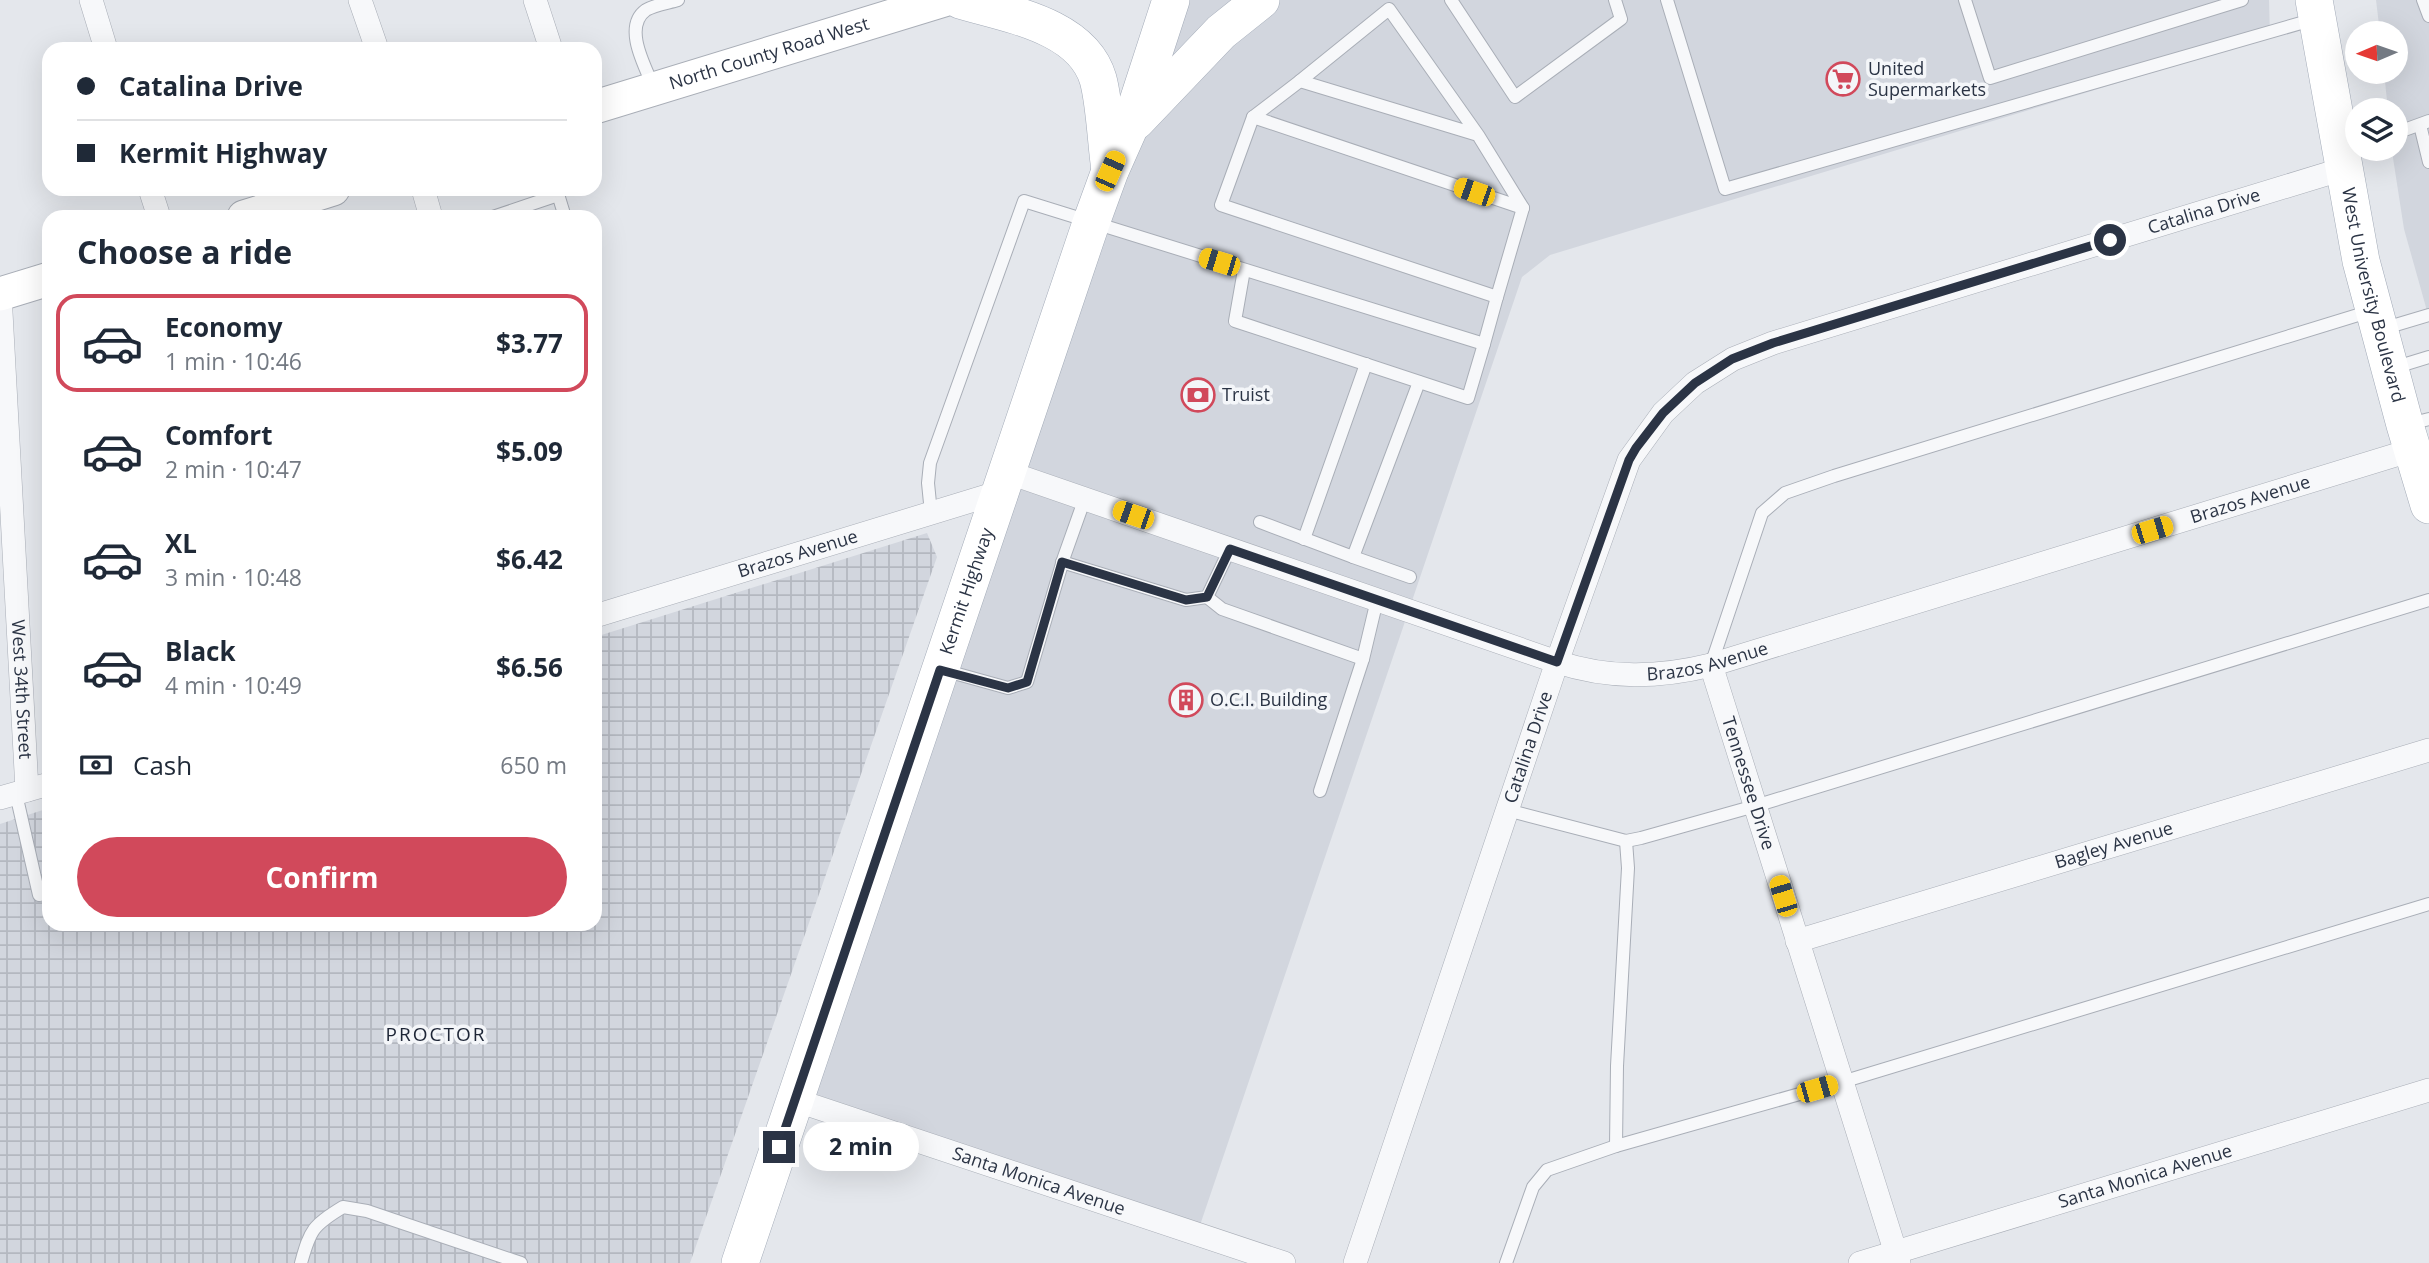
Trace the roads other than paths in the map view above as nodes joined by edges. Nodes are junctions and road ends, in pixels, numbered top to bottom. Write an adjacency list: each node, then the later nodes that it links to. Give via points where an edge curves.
1 (91, 0): 18 (street)
2 (360, 0): 19 (street)
3 (535, 0): 20 (street)
4 (678, 0): 22 (lane, via 647,9 635,27)
5 (944, 0): 15 (main road, North County Road West)
6 (960, 0): 33 (main road, via 1044,25 1082,51 1098,78)
7 (1171, 0): 26 (main road, Kermit Highway)
8 (1261, 0): 26 (main road, via 1222,32)
9 (1451, 0): 10 (lane, via 1515,97 1621,19)
10 (1615, 0)
11 (1667, 0): 16 (lane, via 1725,189)
12 (1965, 0): 13 (lane, via 1990,78)
13 (2242, 0)
14 (2423, 0): 17 (lane)
15 (898, 7): 22 (main road, North County Road West)
16 (2316, 9): 29 (main road, West University Boulevard)
17 (2429, 16)
18 (104, 42)
19 (375, 42)
20 (549, 42)
21 (1300, 81): 24 (lane); 28 (lane); 28 (lane, via 1389,9)
22 (654, 89): 23 (main road, North County Road West)
23 (602, 105)
24 (1253, 117): 36 (lane); 43 (lane, via 1221,205)
25 (2425, 123): 27 (lane); 32 (lane)
26 (1130, 126): 33 (main road, Kermit Highway)
27 (2408, 129)
28 (1478, 135): 36 (lane)
29 (2345, 146)
30 (2345, 156): 67 (street, Catalina Drive, via 1732,359 1695,383 1663,413 1629,460)
31 (2348, 161): 45 (main road, West University Boulevard)
32 (2429, 162)
33 (1110, 171): 39 (main road, Kermit Highway)
34 (311, 196): 37 (main road)
35 (547, 196): 38 (lane)
36 (1523, 208): 43 (lane)
37 (266, 210)
38 (511, 210)
39 (1091, 223): 40 (lane); 52 (main road, Kermit Highway); 55 (lane, via 1024,201 930,463)
40 (1244, 270): 46 (lane); 48 (lane, via 1235,321)
41 (42, 281): 42 (main road)
42 (0, 294): 72 (street, West 34th Street)
43 (1497, 297): 46 (lane)
44 (2429, 315): 45 (lane)
45 (2376, 320): 49 (main road, West University Boulevard); 68 (lane, via 1785,493 1762,513)
46 (1483, 344): 50 (lane, via 1468,398)
47 (2429, 356): 49 (lane)
48 (1366, 364): 50 (lane); 57 (lane)
49 (2389, 369): 51 (main road, West University Boulevard)
50 (1419, 382): 59 (lane)
51 (2415, 432): 54 (main road, West University Boulevard); 68 (street, Brazos Avenue)
52 (1004, 482): 53 (street, Brazos Avenue); 55 (street, Brazos Avenue); 69 (main road, Kermit Highway)
53 (1085, 498): 58 (street, Brazos Avenue); 60 (lane)
54 (2429, 505)
55 (931, 513): 65 (street, Brazos Avenue)
56 (1260, 522): 57 (lane)
57 (1304, 539): 59 (lane)
58 (1230, 549): 62 (lane); 63 (street, Brazos Avenue)
59 (1353, 557): 61 (lane)
60 (1062, 562): 62 (lane, via 1186,600); 69 (lane, via 1027,682 1008,688)
61 (1410, 577)
62 (1207, 597): 66 (lane, via 1222,609)
63 (1377, 600): 66 (lane); 67 (street, Brazos Avenue)
64 (2429, 600): 73 (lane)
65 (602, 614)
66 (1363, 659): 71 (lane)
67 (1557, 662): 68 (street, Brazos Avenue, via 1614,675 1654,676); 74 (street, Catalina Drive)
68 (1710, 665): 73 (street, Tennessee Drive)
69 (940, 670): 81 (main road, Kermit Highway)
70 (2429, 750): 78 (street, Bagley Avenue)
71 (1320, 790)
72 (23, 791): 76 (lane)
73 (1755, 806): 75 (lane); 78 (street, Tennessee Drive)
74 (1507, 810): 75 (lane); 88 (street, Catalina Drive)
75 (1626, 841): 82 (lane)
76 (42, 894)
77 (2429, 904): 79 (lane)
78 (1797, 941): 79 (street, Tennessee Drive)
79 (1842, 1082): 82 (lane); 83 (street, Tennessee Drive)
80 (2429, 1090): 83 (street, Santa Monica Avenue)
81 (794, 1100): 86 (main road, Kermit Highway); 87 (street, Santa Monica Avenue)
82 (1616, 1146): 89 (lane, via 1547,1170 1533,1187)
83 (1897, 1257): 90 (street, Santa Monica Avenue)
84 (301, 1263): 85 (lane, via 319,1221 343,1207)
85 (521, 1263)
86 (740, 1263)
87 (1284, 1263)
88 (1355, 1263)
89 (1506, 1263)
90 (1860, 1263)

